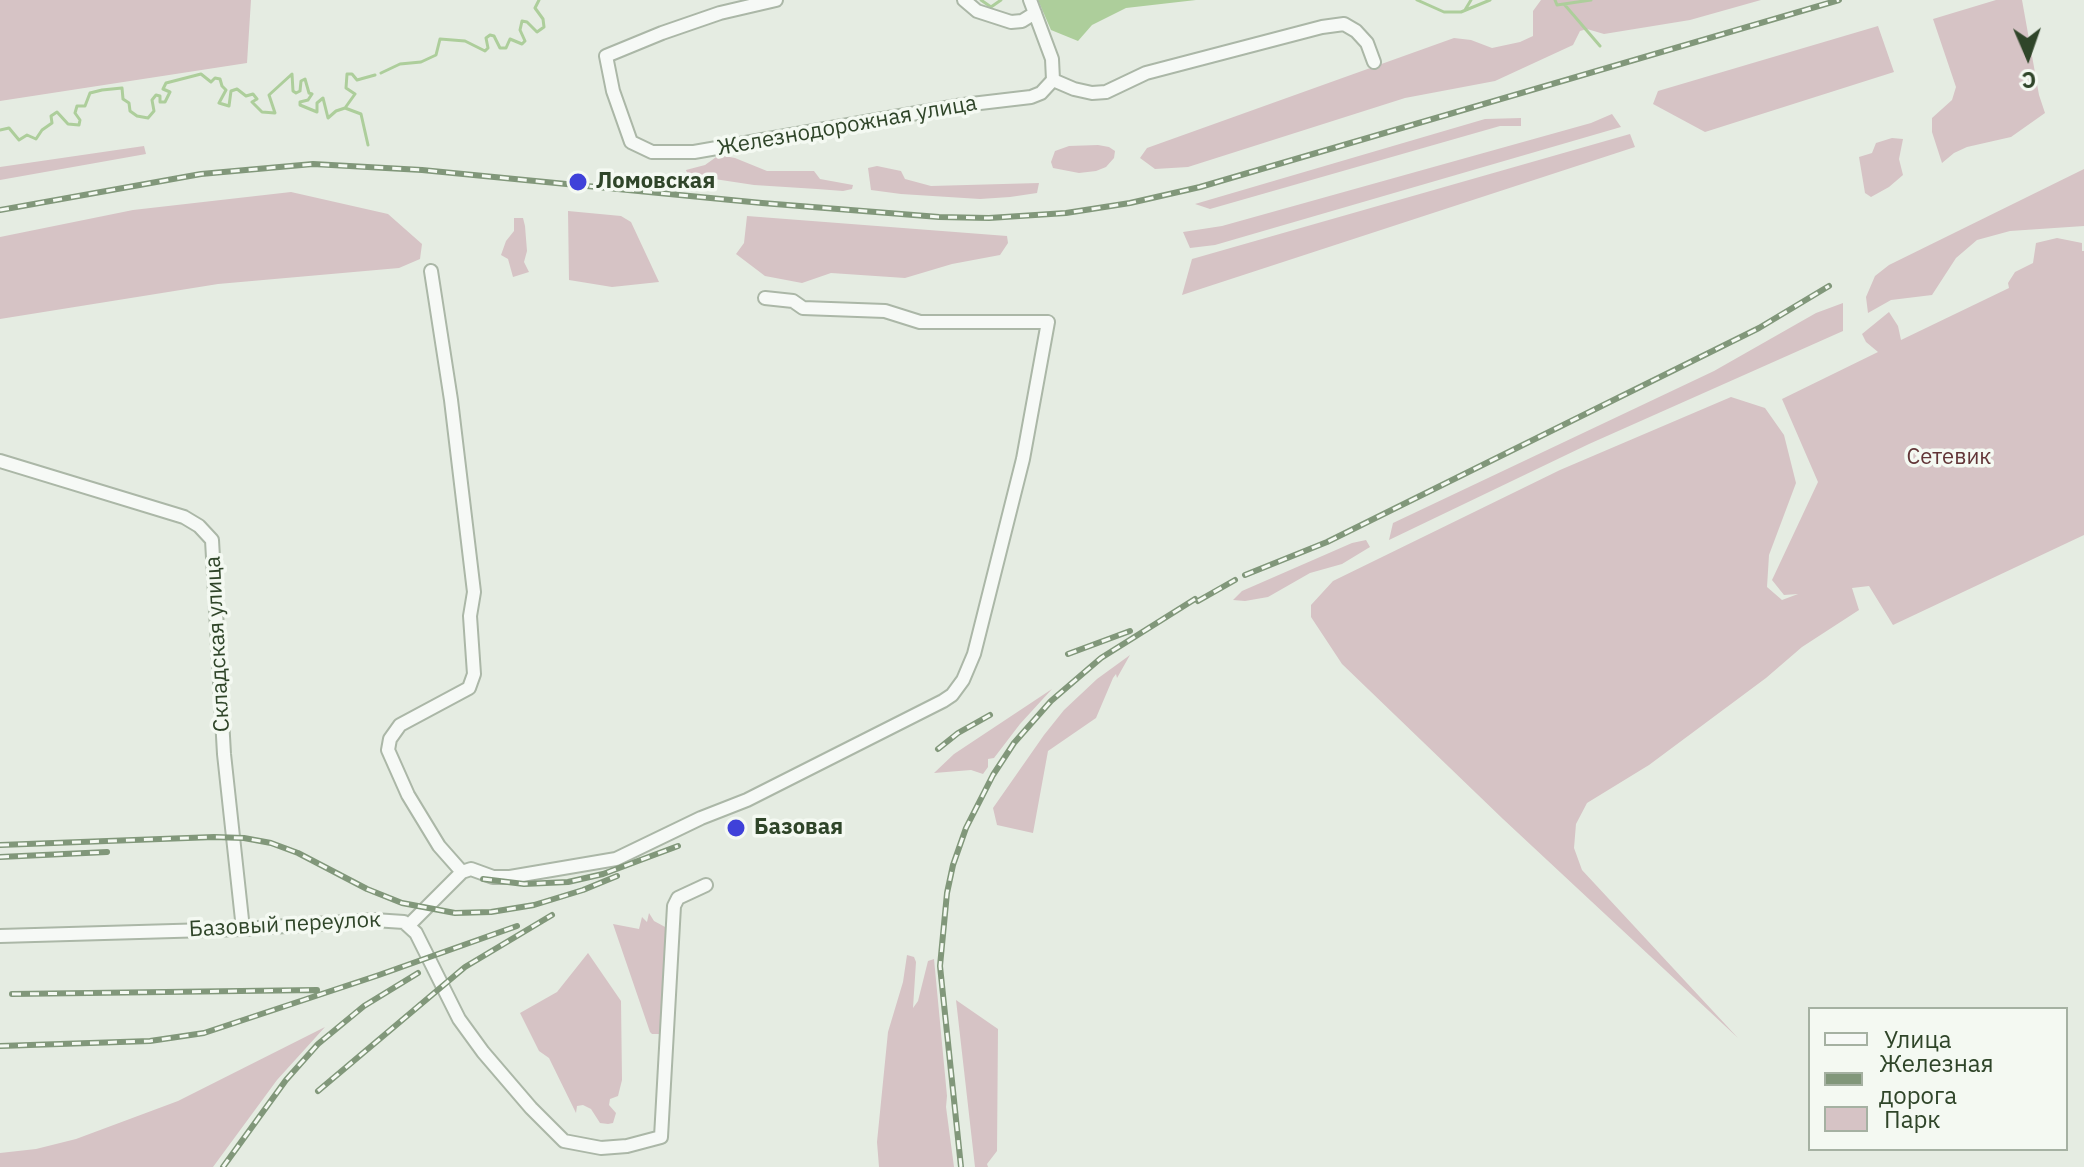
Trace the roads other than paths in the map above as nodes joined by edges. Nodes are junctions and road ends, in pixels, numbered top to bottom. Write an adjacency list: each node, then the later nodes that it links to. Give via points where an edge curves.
1 (776, 0): 5 (street, Железнодорожная улица, via 720,13 606,56 631,142 652,152 694,152 1031,97)
2 (964, 0): 3 (street, via 977,11 1011,22 1022,21)
3 (1032, 6): 5 (street, via 1052,59)
4 (1374, 62): 5 (street, via 1367,43 1344,24 1146,73 1106,92 1083,91)
5 (1053, 80)
6 (431, 271): 9 (street, via 474,592 474,674 469,688 400,725 388,750 408,795)
7 (765, 298): 9 (street, via 793,301 803,308 885,311 920,322 1048,322 1023,459 963,680 952,695 747,800 616,859 510,877)
8 (0, 461): 12 (street, Складская улица, via 184,517 212,540 224,754)
9 (462, 872): 11 (street)
10 (706, 885): 11 (street, Базовый переулок, via 678,898 674,906 661,1137 627,1146 601,1148 564,1141 531,1108 459,1019)
11 (409, 925): 12 (street, Базовый переулок, via 374,920)
12 (243, 929): 13 (street, Базовый переулок)
13 (0, 936)

